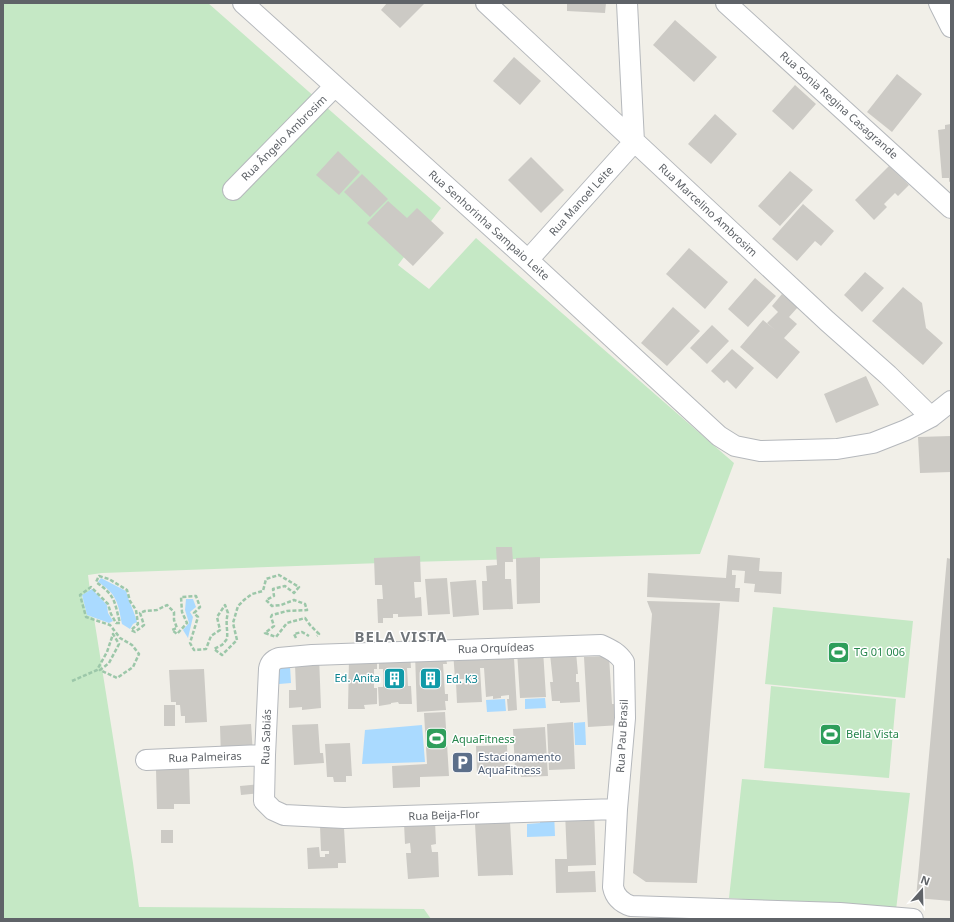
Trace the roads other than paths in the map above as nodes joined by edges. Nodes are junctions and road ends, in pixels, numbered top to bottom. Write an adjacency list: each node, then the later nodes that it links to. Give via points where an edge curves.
1 (243, 3): 7 (street, Rua Senhorinha Sampaio Leite)
2 (486, 3): 8 (street, Rua Marcelino Ambrosim)
3 (627, 3): 8 (street)
4 (726, 3): 10 (street, Rua Sonia Regina Casagrande)
5 (939, 3): 6 (street)
6 (951, 27)
7 (335, 86): 9 (street, Rua Ângelo Ambrosim); 11 (street, Rua Senhorinha Sampaio Leite)
8 (634, 142): 11 (street, Rua Manoel Leite); 13 (street, Rua Marcelino Ambrosim)
9 (233, 190)
10 (951, 208)
11 (528, 260): 13 (street, Rua Senhorinha Sampaio Leite, via 719,436 735,446 760,451 837,450 874,443)
12 (951, 401): 13 (street)
13 (931, 417)
14 (272, 662): 15 (street, Rua Orquídeas, via 278,658 312,655 602,646 614,651); 16 (street, Rua Sabiás, via 269,669)
15 (624, 662): 18 (street, Rua Pau Brasil, via 625,718)
16 (264, 755): 17 (street, Rua Palmeiras); 19 (street, Rua Sabiás, via 264,801)
17 (146, 760)
18 (617, 809): 19 (street, Rua Beija-Flor, via 344,818 284,815); 20 (street, Rua Pau Brasil, via 613,887 614,893 624,904)
19 (273, 810)
20 (839, 916): 21 (street)
21 (913, 919)

